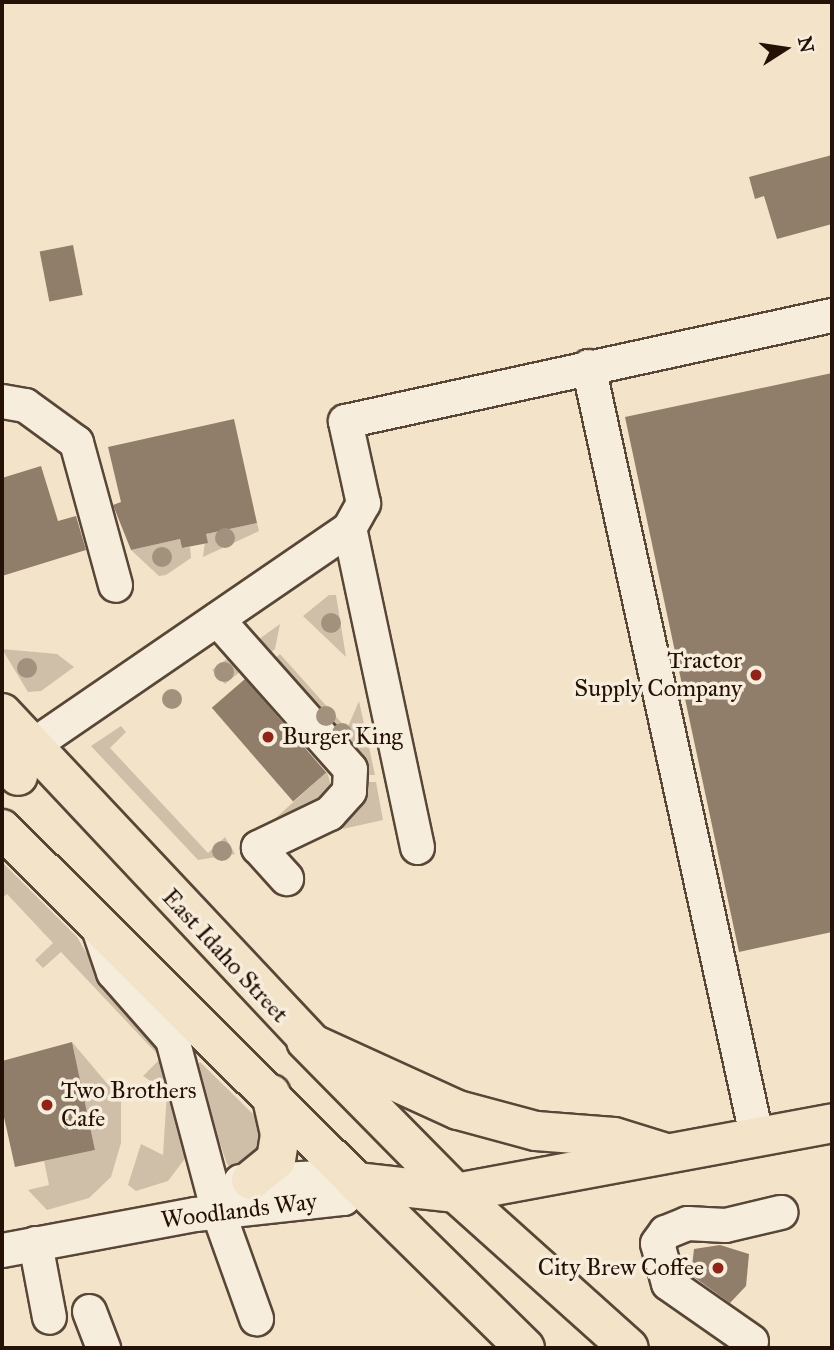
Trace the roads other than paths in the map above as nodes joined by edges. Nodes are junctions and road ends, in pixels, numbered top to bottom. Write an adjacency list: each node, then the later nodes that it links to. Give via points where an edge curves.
1 (832, 315): 2 (street)
2 (588, 366): 4 (street, via 345,421 363,503); 16 (street)
3 (2, 401): 5 (street, via 34,411 76,442)
4 (349, 528): 6 (street); 10 (street)
5 (114, 585)
6 (217, 619): 8 (street); 11 (street, via 350,769 349,791 329,813 258,847)
7 (2, 713): 8 (main road, East Idaho Street)
8 (20, 765): 13 (main road, East Idaho Street)
9 (2, 829): 12 (main road)
10 (417, 847)
11 (286, 877)
12 (97, 925): 14 (main road); 19 (street, via 113,972 172,1039)
13 (286, 1021): 17 (main road, via 341,1062 457,1110 536,1131 614,1138); 20 (main road, East Idaho Street)
14 (271, 1094): 18 (main road); 19 (main road, via 280,1135 276,1160)
15 (832, 1123): 16 (main road)
16 (757, 1139): 17 (main road)
17 (673, 1155): 20 (main road)
18 (356, 1182): 19 (street, Woodlands Way); 19 (street, Woodlands Way, via 343,1198); 20 (main road); 29 (main road)
19 (228, 1192): 22 (street, Woodlands Way, via 93,1232); 26 (street)
20 (456, 1192): 30 (main road, East Idaho Street)
21 (780, 1212): 27 (street, via 725,1225 687,1223 664,1232 657,1243 668,1283)
22 (35, 1243): 23 (street, Woodlands Way); 25 (street)
23 (2, 1250)
24 (89, 1311): 28 (street)
25 (49, 1318)
26 (256, 1318)
27 (751, 1341)
28 (103, 1348)
29 (525, 1348)
30 (629, 1348)

